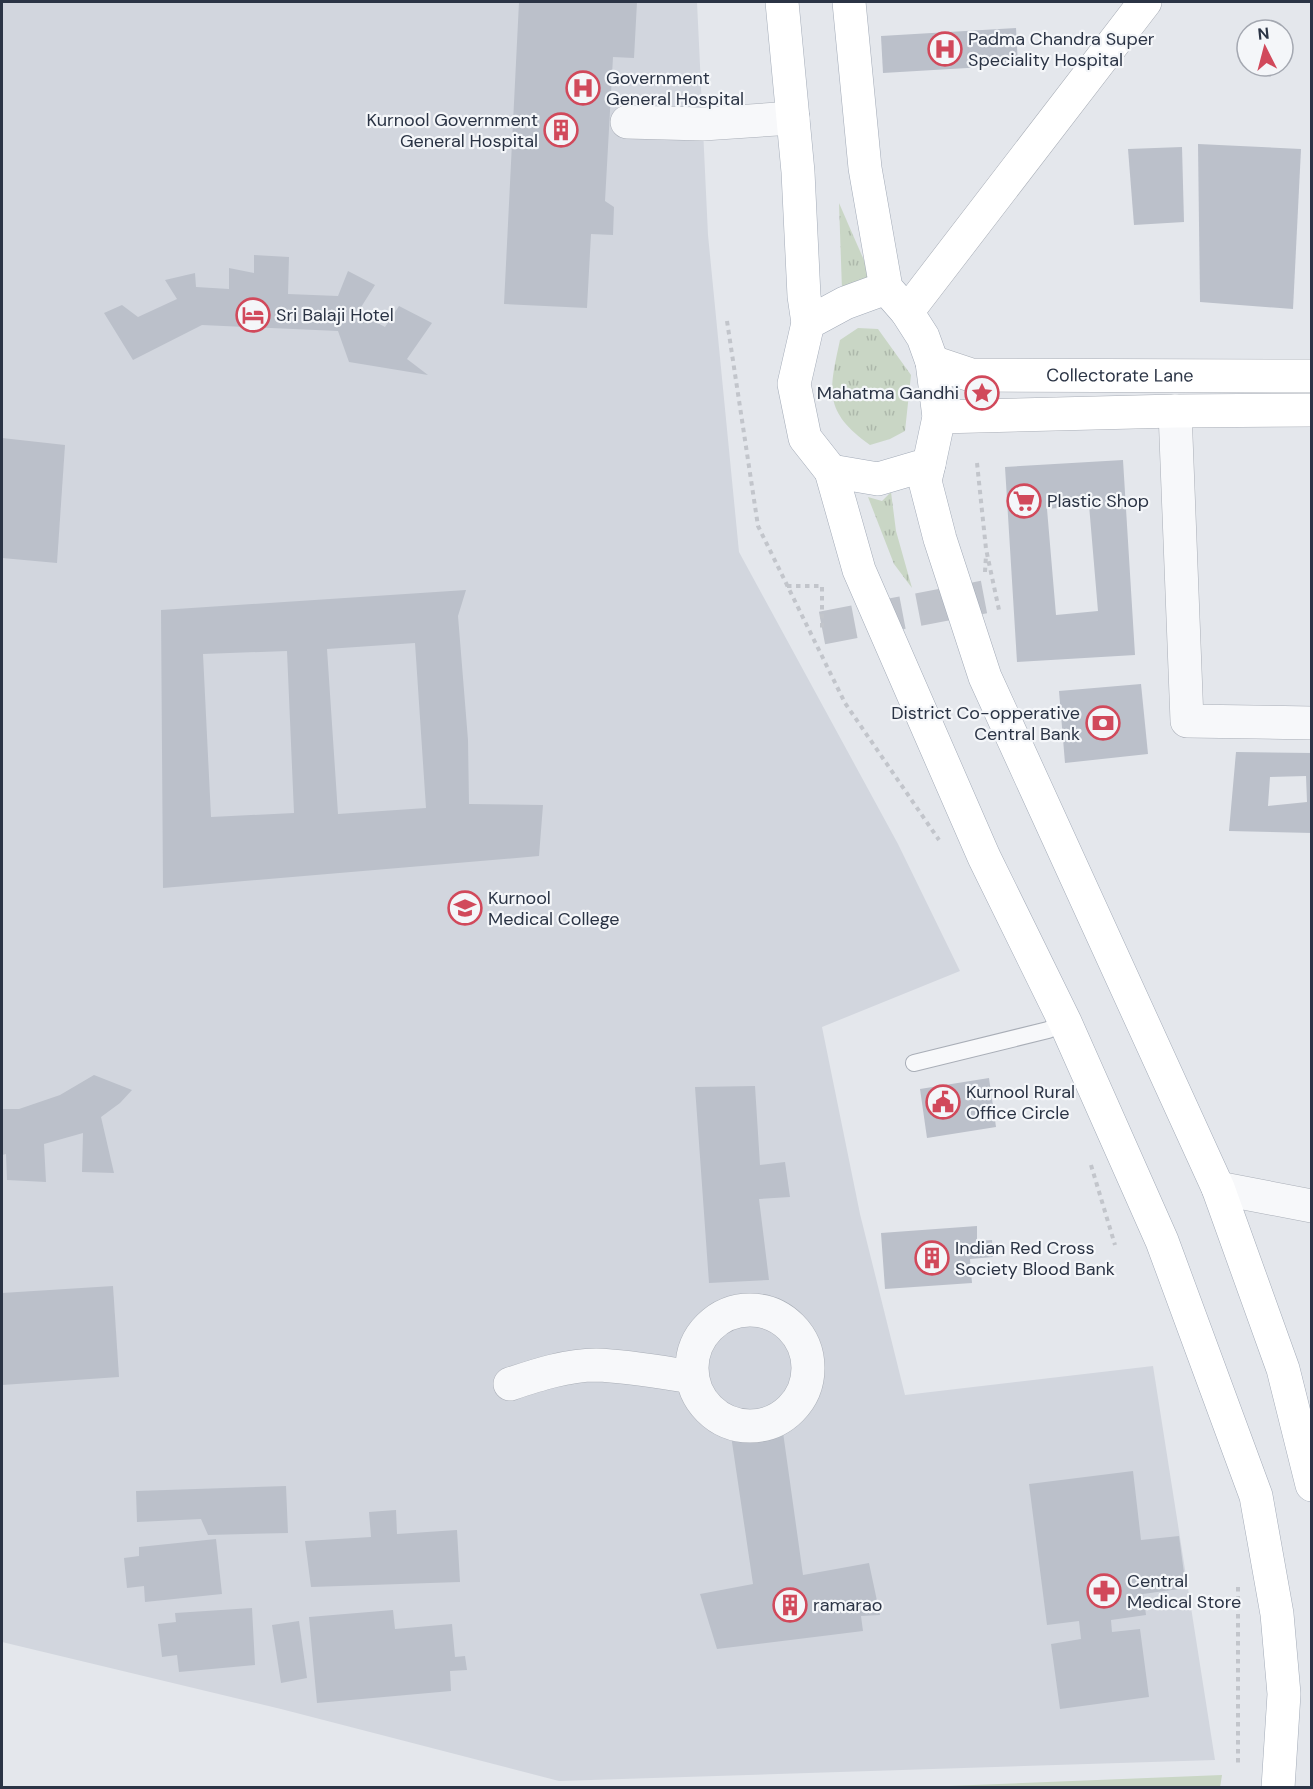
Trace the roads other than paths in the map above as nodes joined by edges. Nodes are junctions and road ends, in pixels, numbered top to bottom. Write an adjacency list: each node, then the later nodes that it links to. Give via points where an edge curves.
1 (782, 2): 4 (main road)
2 (849, 2): 6 (main road, via 865,168)
3 (1145, 2): 6 (main road)
4 (793, 118): 5 (street, via 703,124); 7 (main road)
5 (627, 122)
6 (897, 300): 7 (main road, via 845,303); 8 (main road, via 923,338)
7 (808, 323): 15 (main road, via 794,384 806,438)
8 (932, 362): 9 (main road, Collectorate Lane, via 971,375); 13 (main road)
9 (1175, 375): 10 (main road, Collectorate Lane); 12 (main road)
10 (1311, 376)
11 (1311, 410): 12 (main road, Collectorate Lane)
12 (1175, 411): 13 (main road, Collectorate Lane); 16 (street, via 1187,721)
13 (939, 417): 14 (main road)
14 (929, 464): 15 (main road, via 878,479); 19 (main road, via 925,481 939,539 985,677)
15 (831, 471): 17 (main road, via 859,570 984,856)
16 (1311, 723)
17 (1065, 1022): 18 (lane, via 1048,1030); 24 (main road, via 1162,1240 1256,1496 1277,1614 1284,1694)
18 (914, 1062)
19 (1218, 1188): 20 (street); 23 (main road, via 1283,1369)
20 (1311, 1206)
21 (692, 1377): 22 (street, via 594,1365 548,1372)
22 (510, 1384)
23 (1311, 1485)
24 (1278, 1788)

